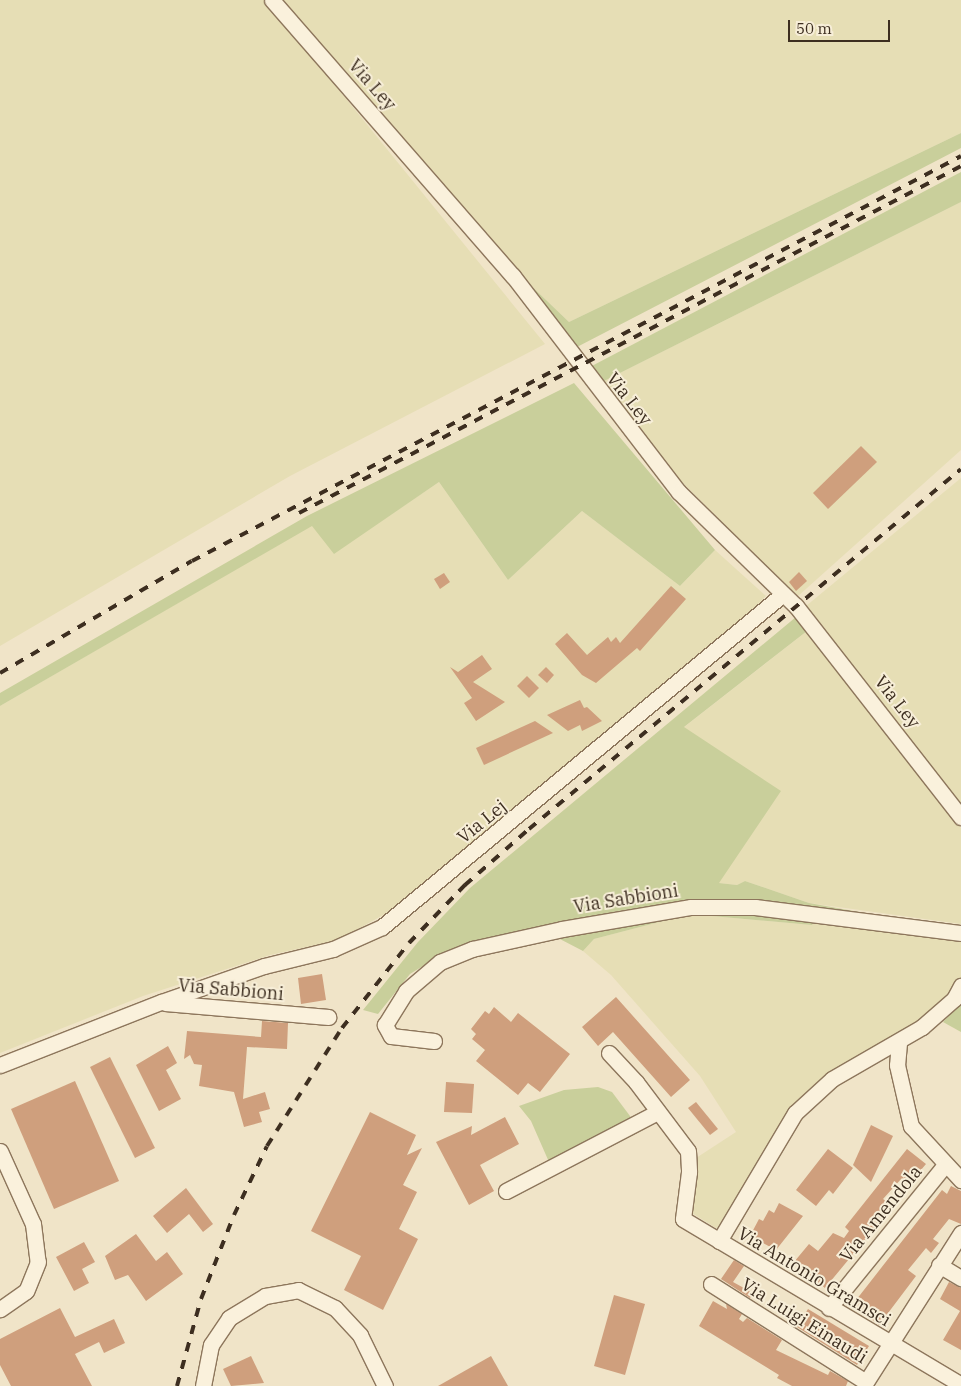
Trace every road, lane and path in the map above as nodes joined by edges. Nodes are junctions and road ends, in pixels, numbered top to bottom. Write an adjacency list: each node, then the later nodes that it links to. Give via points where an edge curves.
1 (272, 0): 2 (street, Via Ley, via 513,276 678,492)
2 (783, 594): 3 (street, Via Ley, via 835,653); 6 (street, Via Lej, via 382,927 333,949 264,966)
3 (961, 817)
4 (961, 932): 8 (street, Via Sabbioni, via 755,907 691,907 562,928 472,948 440,962 406,991 385,1025 391,1036)
5 (961, 986): 9 (street, Via Antonio Gramsci, via 954,999)
6 (161, 1002): 7 (street, Via Sabbioni); 11 (street, Via Lej)
7 (328, 1016)
8 (434, 1040)
9 (899, 1043): 14 (street, via 896,1065 911,1126); 18 (street, Via Antonio Gramsci, via 832,1079 795,1113)
10 (609, 1053): 12 (street, Via Antonio Gramsci, via 636,1082)
11 (0, 1065)
12 (656, 1113): 16 (street); 18 (street, Via Antonio Gramsci, via 688,1151 683,1219)
13 (0, 1151): 23 (street, via 33,1224 38,1262 26,1291)
14 (944, 1166): 15 (street); 22 (street, Via Amendola)
15 (961, 1180)
16 (506, 1191)
17 (961, 1233): 19 (street)
18 (718, 1241): 22 (street, Via Antonio Gramsci)
19 (939, 1265): 20 (street); 24 (street)
20 (961, 1278)
21 (711, 1284): 24 (street, Via Luigi Einaudi, via 866,1382)
22 (829, 1308): 24 (street, Via Antonio Gramsci)
23 (0, 1309)
24 (889, 1345): 25 (street, Via Antonio Gramsci)
25 (961, 1384)
26 (203, 1386): 27 (street, via 211,1345 229,1318 265,1296 298,1290 335,1308 354,1328)
27 (385, 1386)

